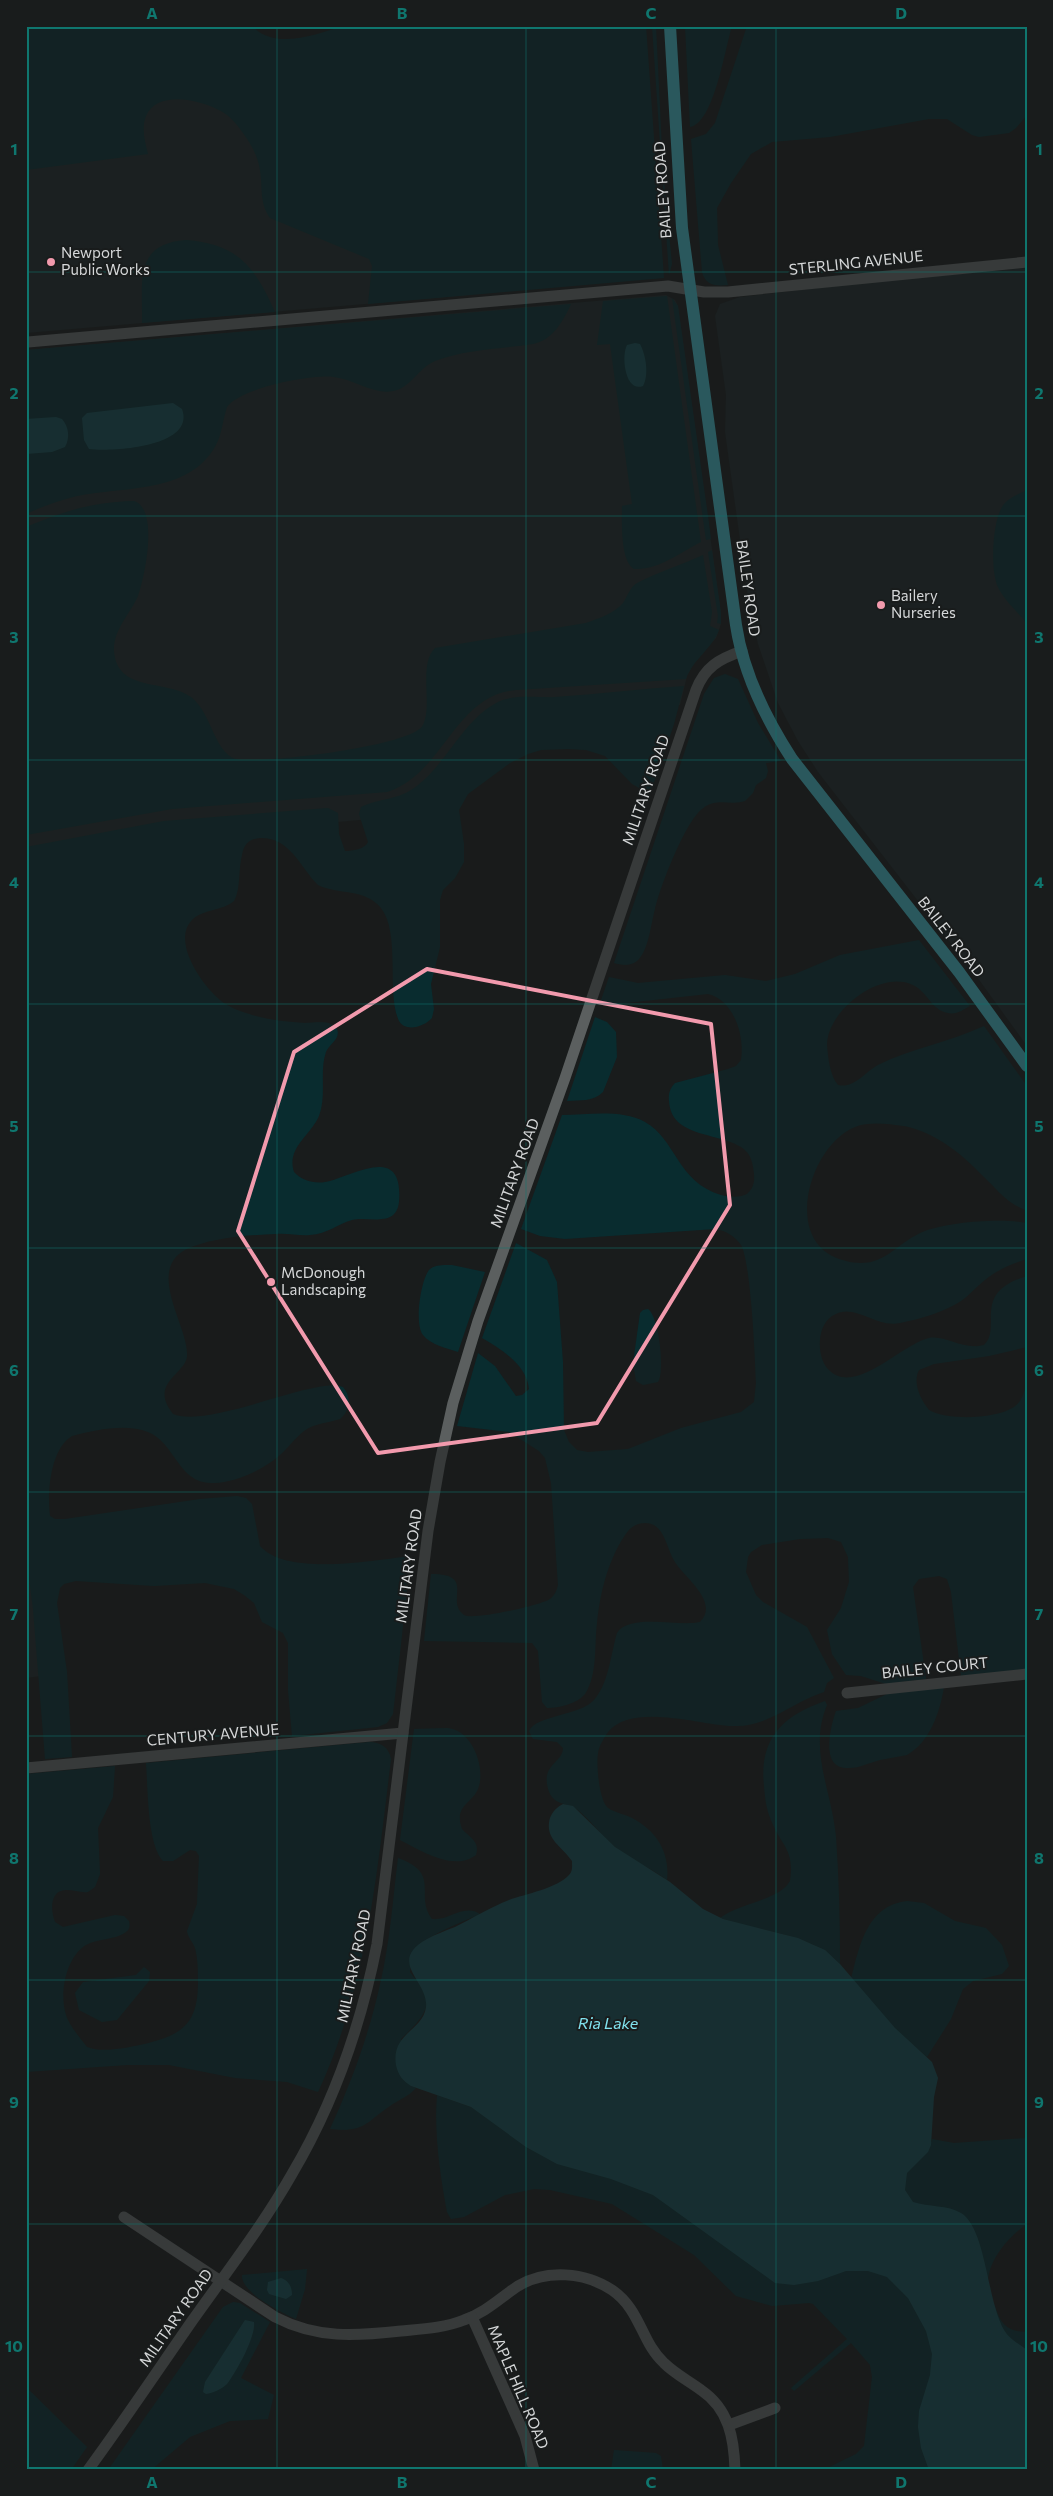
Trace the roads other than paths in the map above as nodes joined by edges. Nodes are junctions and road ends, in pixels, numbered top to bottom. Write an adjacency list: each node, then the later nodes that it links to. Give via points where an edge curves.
1 (670, 26): 3 (main road, BAILEY ROAD, via 679,194)
2 (1027, 262): 3 (street, STERLING AVENUE, via 728,292)
3 (689, 290): 4 (street, STERLING AVENUE, via 668,286); 5 (main road, BAILEY ROAD)
4 (28, 342)
5 (742, 650): 6 (main road, BAILEY ROAD, via 762,705 792,759 959,972); 9 (street, MILITARY ROAD, via 711,665 696,690 463,1368 446,1430 434,1494)
6 (1027, 1066)
7 (1027, 1674): 8 (street, BAILEY COURT)
8 (847, 1693)
9 (404, 1733): 10 (street, CENTURY AVENUE); 12 (street, MILITARY ROAD, via 376,1944 366,1995 349,2050 320,2121 292,2174)
10 (26, 1768)
11 (124, 2217): 12 (street)
12 (221, 2281): 13 (street, via 284,2322 324,2334 351,2336 434,2328); 16 (street, MILITARY ROAD)
13 (472, 2317): 15 (street, via 518,2286 538,2278 570,2276 593,2281 627,2302 658,2357 713,2400); 17 (street, MAPLE HILL ROAD, via 525,2436)
14 (775, 2408): 15 (street)
15 (729, 2425): 18 (street)
16 (88, 2470)
17 (534, 2470)
18 (735, 2470)

